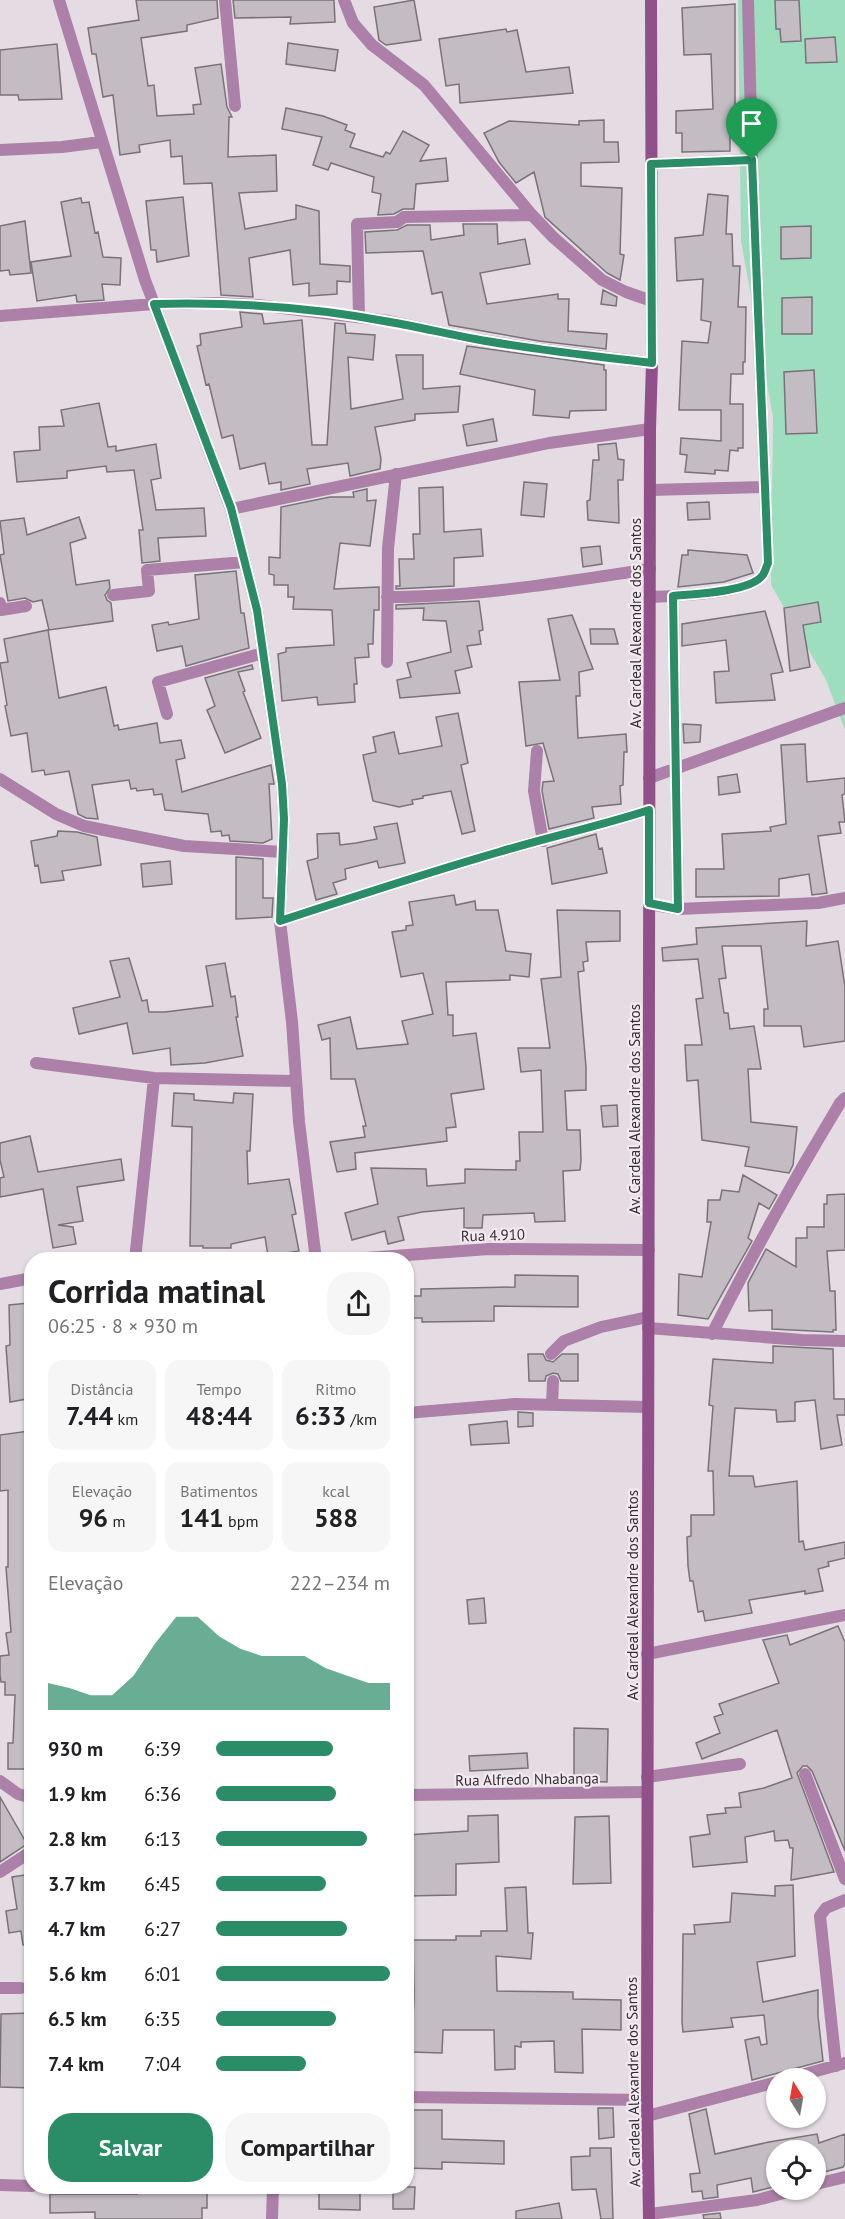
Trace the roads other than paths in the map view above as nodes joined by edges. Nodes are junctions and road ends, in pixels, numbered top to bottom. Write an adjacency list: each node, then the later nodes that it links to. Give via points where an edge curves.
1 (59, 0): 7 (street)
2 (225, 0): 6 (street)
3 (344, 0): 11 (street, via 353,23 372,45 424,85)
4 (651, 0): 10 (street, Av. Cardeal Alexandre dos Santos)
5 (748, 0): 9 (street)
6 (235, 106)
7 (101, 142): 8 (street); 13 (street)
8 (0, 150)
9 (752, 160): 10 (street); 19 (street)
10 (651, 164): 12 (street, Av. Cardeal Alexandre dos Santos)
11 (532, 215): 12 (street, via 602,280); 15 (street, via 404,217 397,222 357,225)
12 (652, 301): 16 (street, Av. Cardeal Alexandre dos Santos)
13 (154, 304): 14 (street); 15 (street, via 258,305); 21 (street)
14 (0, 316)
15 (359, 317): 16 (street, via 474,339)
16 (652, 363): 17 (street, Av. Cardeal Alexandre dos Santos)
17 (650, 429): 18 (street, via 549,443); 20 (street, Av. Cardeal Alexandre dos Santos)
18 (396, 474): 21 (street); 26 (street)
19 (764, 487): 20 (street); 25 (street, via 768,563 762,577 716,593)
20 (650, 490): 23 (street, Av. Cardeal Alexandre dos Santos)
21 (231, 508): 22 (street)
22 (245, 562): 24 (street, via 147,570 148,591); 30 (street)
23 (650, 569): 26 (street, via 492,592); 27 (street, Av. Cardeal Alexandre dos Santos)
24 (113, 595)
25 (673, 596): 27 (street); 35 (street)
26 (387, 597): 31 (street)
27 (650, 597): 36 (street, Av. Cardeal Alexandre dos Santos)
28 (0, 603): 29 (street, via 1,610)
29 (26, 606)
30 (263, 653): 33 (street, via 158,682); 40 (street, via 282,784)
31 (387, 662)
32 (845, 708): 35 (street)
33 (167, 714)
34 (537, 752): 39 (street, via 534,791)
35 (676, 770): 36 (street); 43 (street)
36 (649, 778): 38 (street, Av. Cardeal Alexandre dos Santos)
37 (0, 779): 40 (street, via 56,814 84,826 184,846)
38 (649, 810): 39 (street); 42 (street, Av. Cardeal Alexandre dos Santos)
39 (543, 841): 44 (street, via 407,879)
40 (283, 852): 44 (street)
41 (845, 898): 43 (street, via 818,903)
42 (649, 903): 43 (street); 49 (street, Av. Cardeal Alexandre dos Santos)
43 (678, 909)
44 (280, 921): 47 (street)
45 (36, 1063): 46 (street)
46 (154, 1078): 47 (street); 50 (street)
47 (296, 1081): 51 (street)
48 (845, 1098): 56 (street, via 801,1168)
49 (649, 1250): 52 (street, Rua 4.910, via 489,1249); 55 (street, Av. Cardeal Alexandre dos Santos)
50 (136, 1252)
51 (315, 1252)
52 (414, 1254)
53 (24, 1280): 54 (street)
54 (0, 1284)
55 (648, 1323): 56 (street); 58 (street, via 602,1328 564,1341); 61 (street, Av. Cardeal Alexandre dos Santos)
56 (712, 1334): 57 (street)
57 (845, 1341)
58 (551, 1354)
59 (553, 1381): 60 (street)
60 (552, 1405): 61 (street); 62 (street)
61 (648, 1407): 64 (street, Av. Cardeal Alexandre dos Santos)
62 (414, 1412)
63 (845, 1615): 64 (street)
64 (647, 1654): 67 (street, Av. Cardeal Alexandre dos Santos)
65 (740, 1764): 67 (street)
66 (805, 1773): 74 (street)
67 (647, 1778): 69 (street, Av. Cardeal Alexandre dos Santos)
68 (0, 1781): 71 (street)
69 (647, 1792): 70 (street, Rua Alfredo Nhabanga); 82 (street, Av. Cardeal Alexandre dos Santos)
70 (414, 1795)
71 (24, 1796)
72 (24, 1856): 73 (street)
73 (0, 1872)
74 (845, 1879)
75 (845, 1900): 78 (street, via 826,1908 820,1916)
76 (0, 1988): 77 (street)
77 (21, 1988)
78 (841, 2064): 79 (street)
79 (826, 2068)
80 (766, 2085): 83 (street)
81 (414, 2097): 82 (street)
82 (647, 2100): 83 (street, Av. Cardeal Alexandre dos Santos)
83 (647, 2116): 90 (street, Av. Cardeal Alexandre dos Santos)
84 (845, 2177): 85 (street)
85 (826, 2182)
86 (0, 2185): 87 (street)
87 (24, 2186)
88 (273, 2194): 91 (street)
89 (766, 2198): 90 (street)
90 (650, 2217)
91 (272, 2219)

